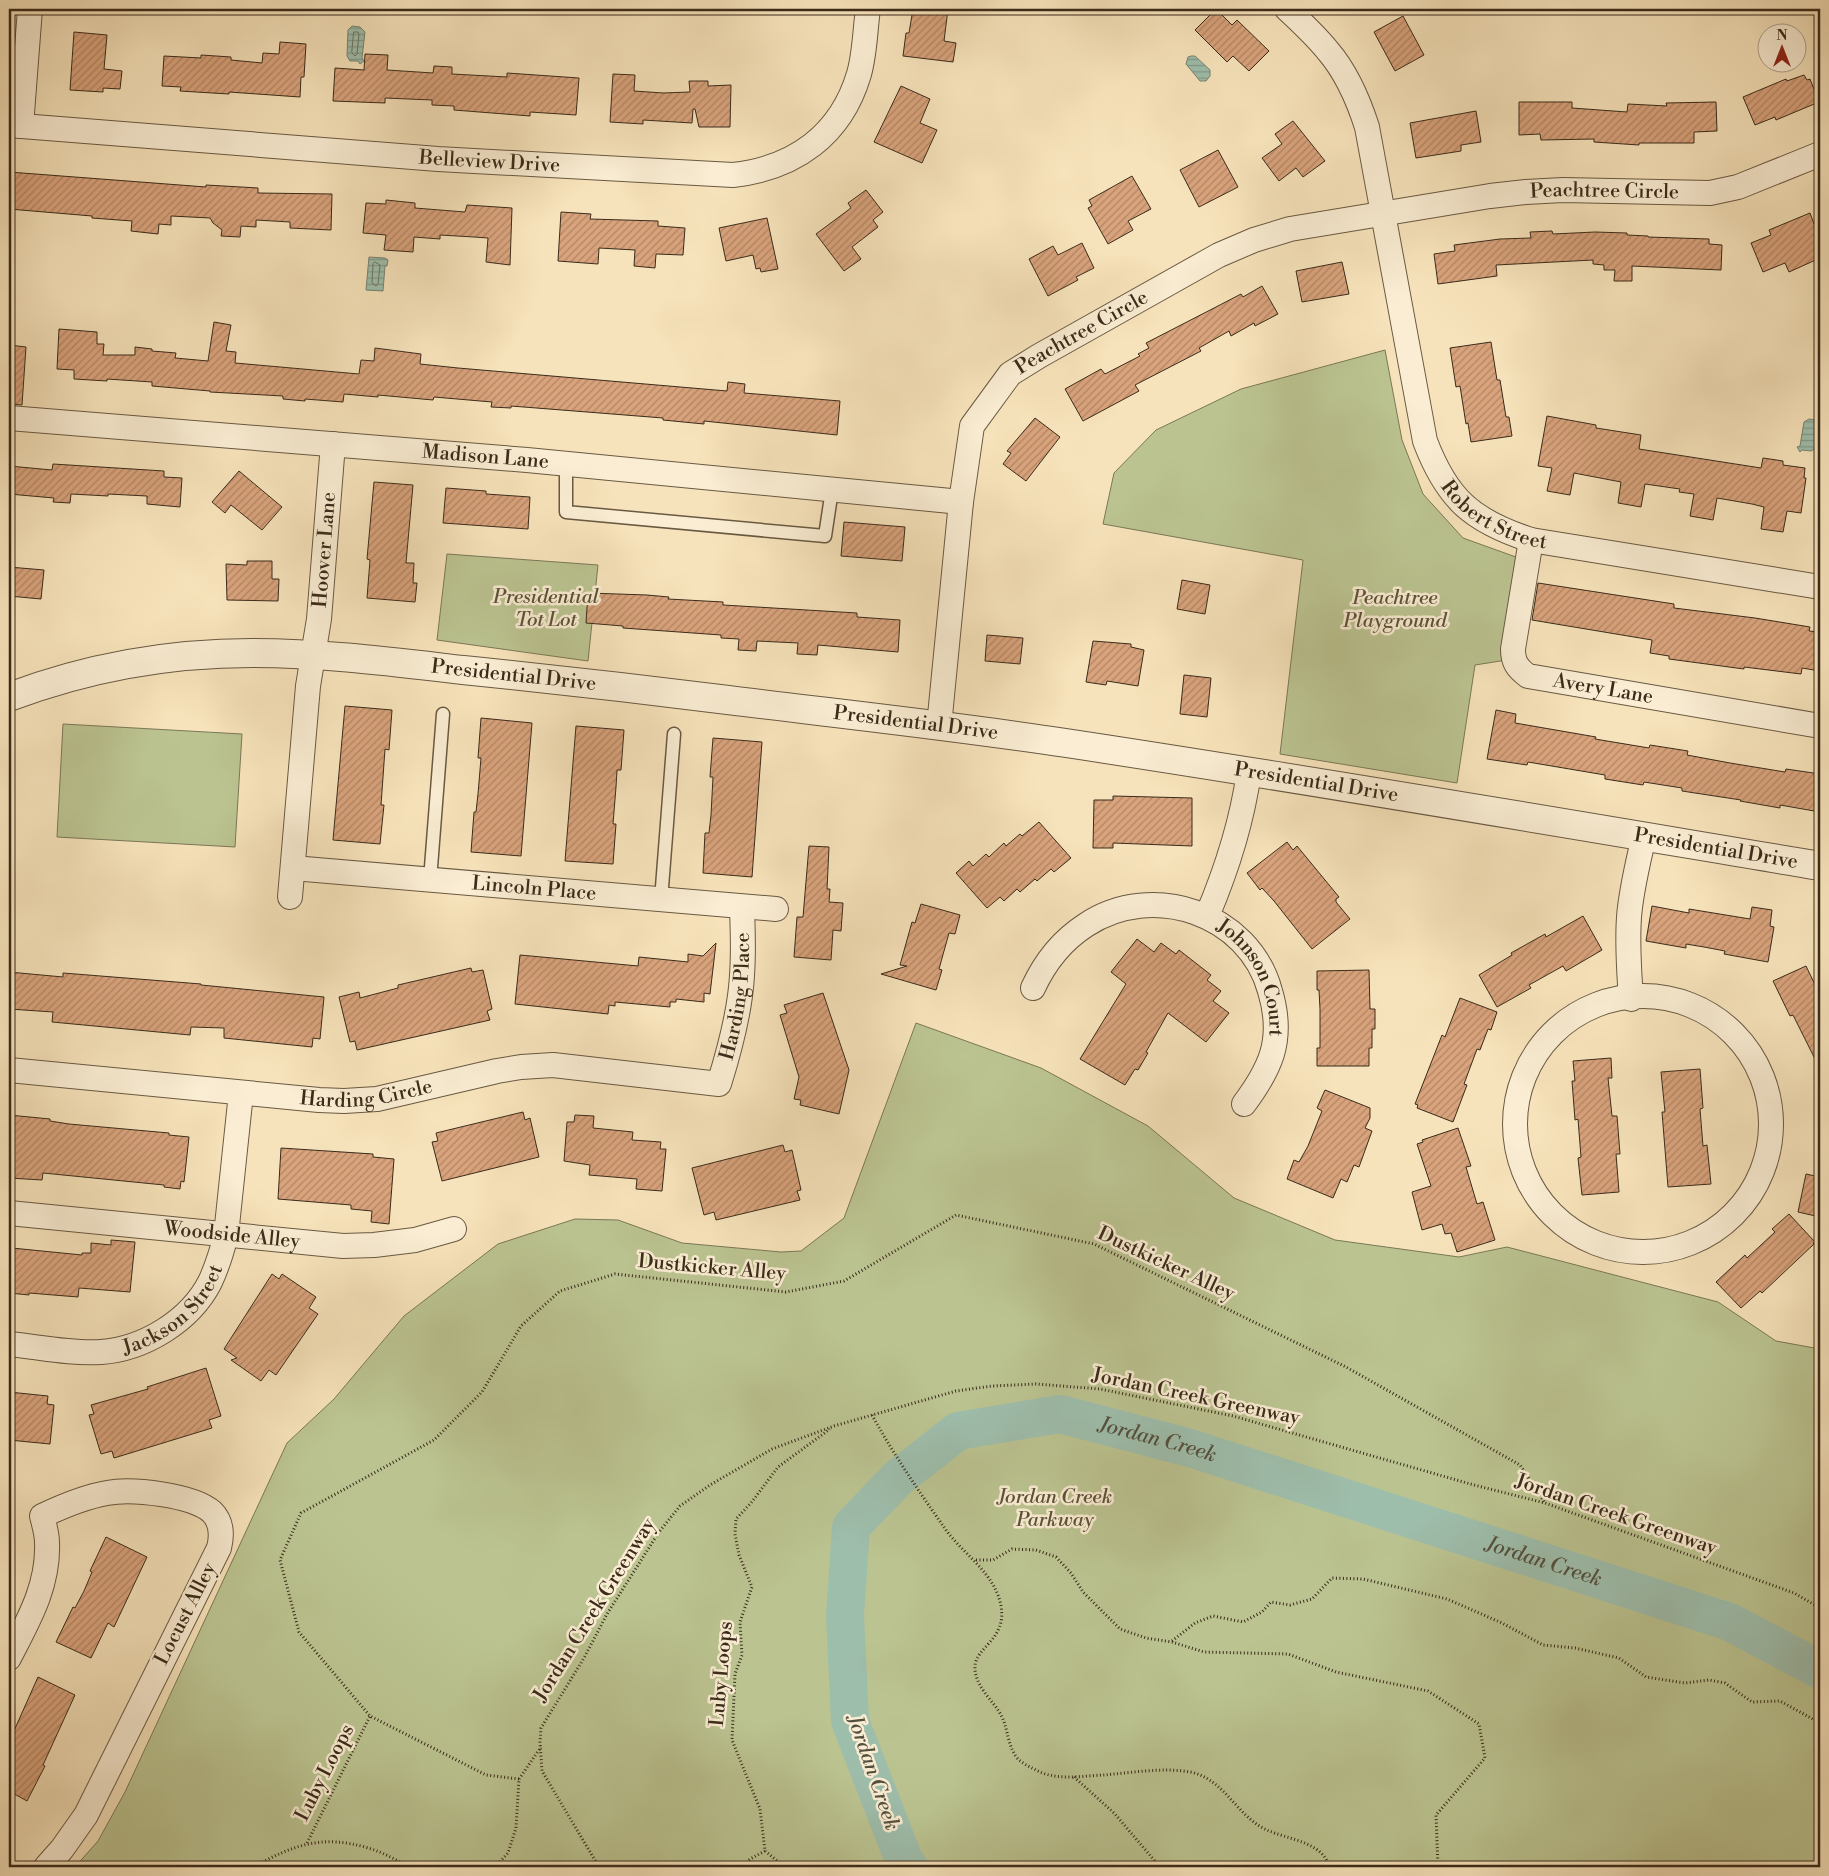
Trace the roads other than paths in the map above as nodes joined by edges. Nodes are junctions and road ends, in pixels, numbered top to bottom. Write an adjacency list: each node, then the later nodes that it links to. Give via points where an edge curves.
1 (30, 9): 4 (street)
2 (868, 9): 4 (street, Belleview Drive, via 860,72 838,119 819,140 800,154 775,167 752,173 733,175 438,159)
3 (1287, 9): 6 (street, via 1328,50 1359,101)
4 (15, 125)
5 (1820, 154): 6 (street, Peachtree Circle, via 1738,187 1710,193 1526,192)
6 (1383, 214): 11 (street, Peachtree Circle, via 1290,229 1219,255 1010,374 972,426); 12 (street, Robert Street, via 1425,441 1434,463 1445,484 1483,520)
7 (9, 418): 8 (street, Madison Lane)
8 (334, 444): 9 (street, Madison Lane); 14 (street, Hoover Lane, via 320,620)
9 (566, 464): 10 (street, Madison Lane); 10 (lane, via 566,512 576,513 825,536)
10 (832, 490): 11 (street, Madison Lane)
11 (962, 502): 17 (street, Peachtree Circle)
12 (1531, 540): 13 (street, Robert Street); 18 (street, Avery Lane, via 1512,649 1513,659 1528,676)
13 (1820, 587)
14 (313, 656): 15 (street, Presidential Drive, via 251,653 137,663 80,674); 17 (street, Presidential Drive, via 589,683); 23 (street)
15 (9, 697)
16 (443, 714): 24 (lane)
17 (939, 726): 20 (street, Presidential Drive)
18 (1820, 726)
19 (674, 734): 26 (lane)
20 (1249, 772): 21 (street, Presidential Drive); 29 (street, Johnson Court, via 1238,831 1225,874)
21 (1644, 836): 22 (street, Presidential Drive); 31 (street, via 1629,917)
22 (1820, 866)
23 (293, 868): 24 (street, Lincoln Place); 25 (street)
24 (430, 880): 26 (street, Lincoln Place)
25 (290, 897)
26 (661, 900): 27 (street, Lincoln Place)
27 (742, 907): 28 (street, Lincoln Place); 33 (street, Harding Place, via 744,952 740,996)
28 (776, 909)
29 (1207, 916): 30 (street, Johnson Court, via 1186,908 1159,905 1107,914 1087,924 1053,954); 35 (street, Johnson Court, via 1241,939 1268,981 1274,1005 1276,1029 1272,1054 1261,1081)
30 (1033, 988)
31 (1631, 1000): 31 (street, via 1653,998 1679,1002 1722,1022 1757,1061 1768,1085 1773,1111 1768,1159 1761,1179 1747,1201 1710,1232 1665,1248 1609,1246 1562,1224 1542,1206 1528,1184 1513,1139 1512,1113 1516,1092 1540,1045 1580,1013 1605,1004)
32 (9, 1070): 34 (street, Harding Circle)
33 (720, 1084): 34 (street, Harding Circle, via 553,1065 497,1071 377,1099 319,1100)
34 (242, 1093): 38 (street, Jackson Street)
35 (1244, 1104)
36 (9, 1214): 38 (street, Woodside Alley)
37 (454, 1228): 38 (street, Woodside Alley, via 415,1240 366,1245 323,1245)
38 (226, 1235): 39 (street, Jackson Street, via 209,1284 171,1326 147,1340 102,1352)
39 (9, 1344)
40 (10, 1652): 41 (street, Locust Alley, via 42,1590 47,1565 47,1540 42,1516 74,1501 109,1492 163,1494 198,1504 212,1512 222,1536 219,1548 86,1815)
41 (46, 1867)

